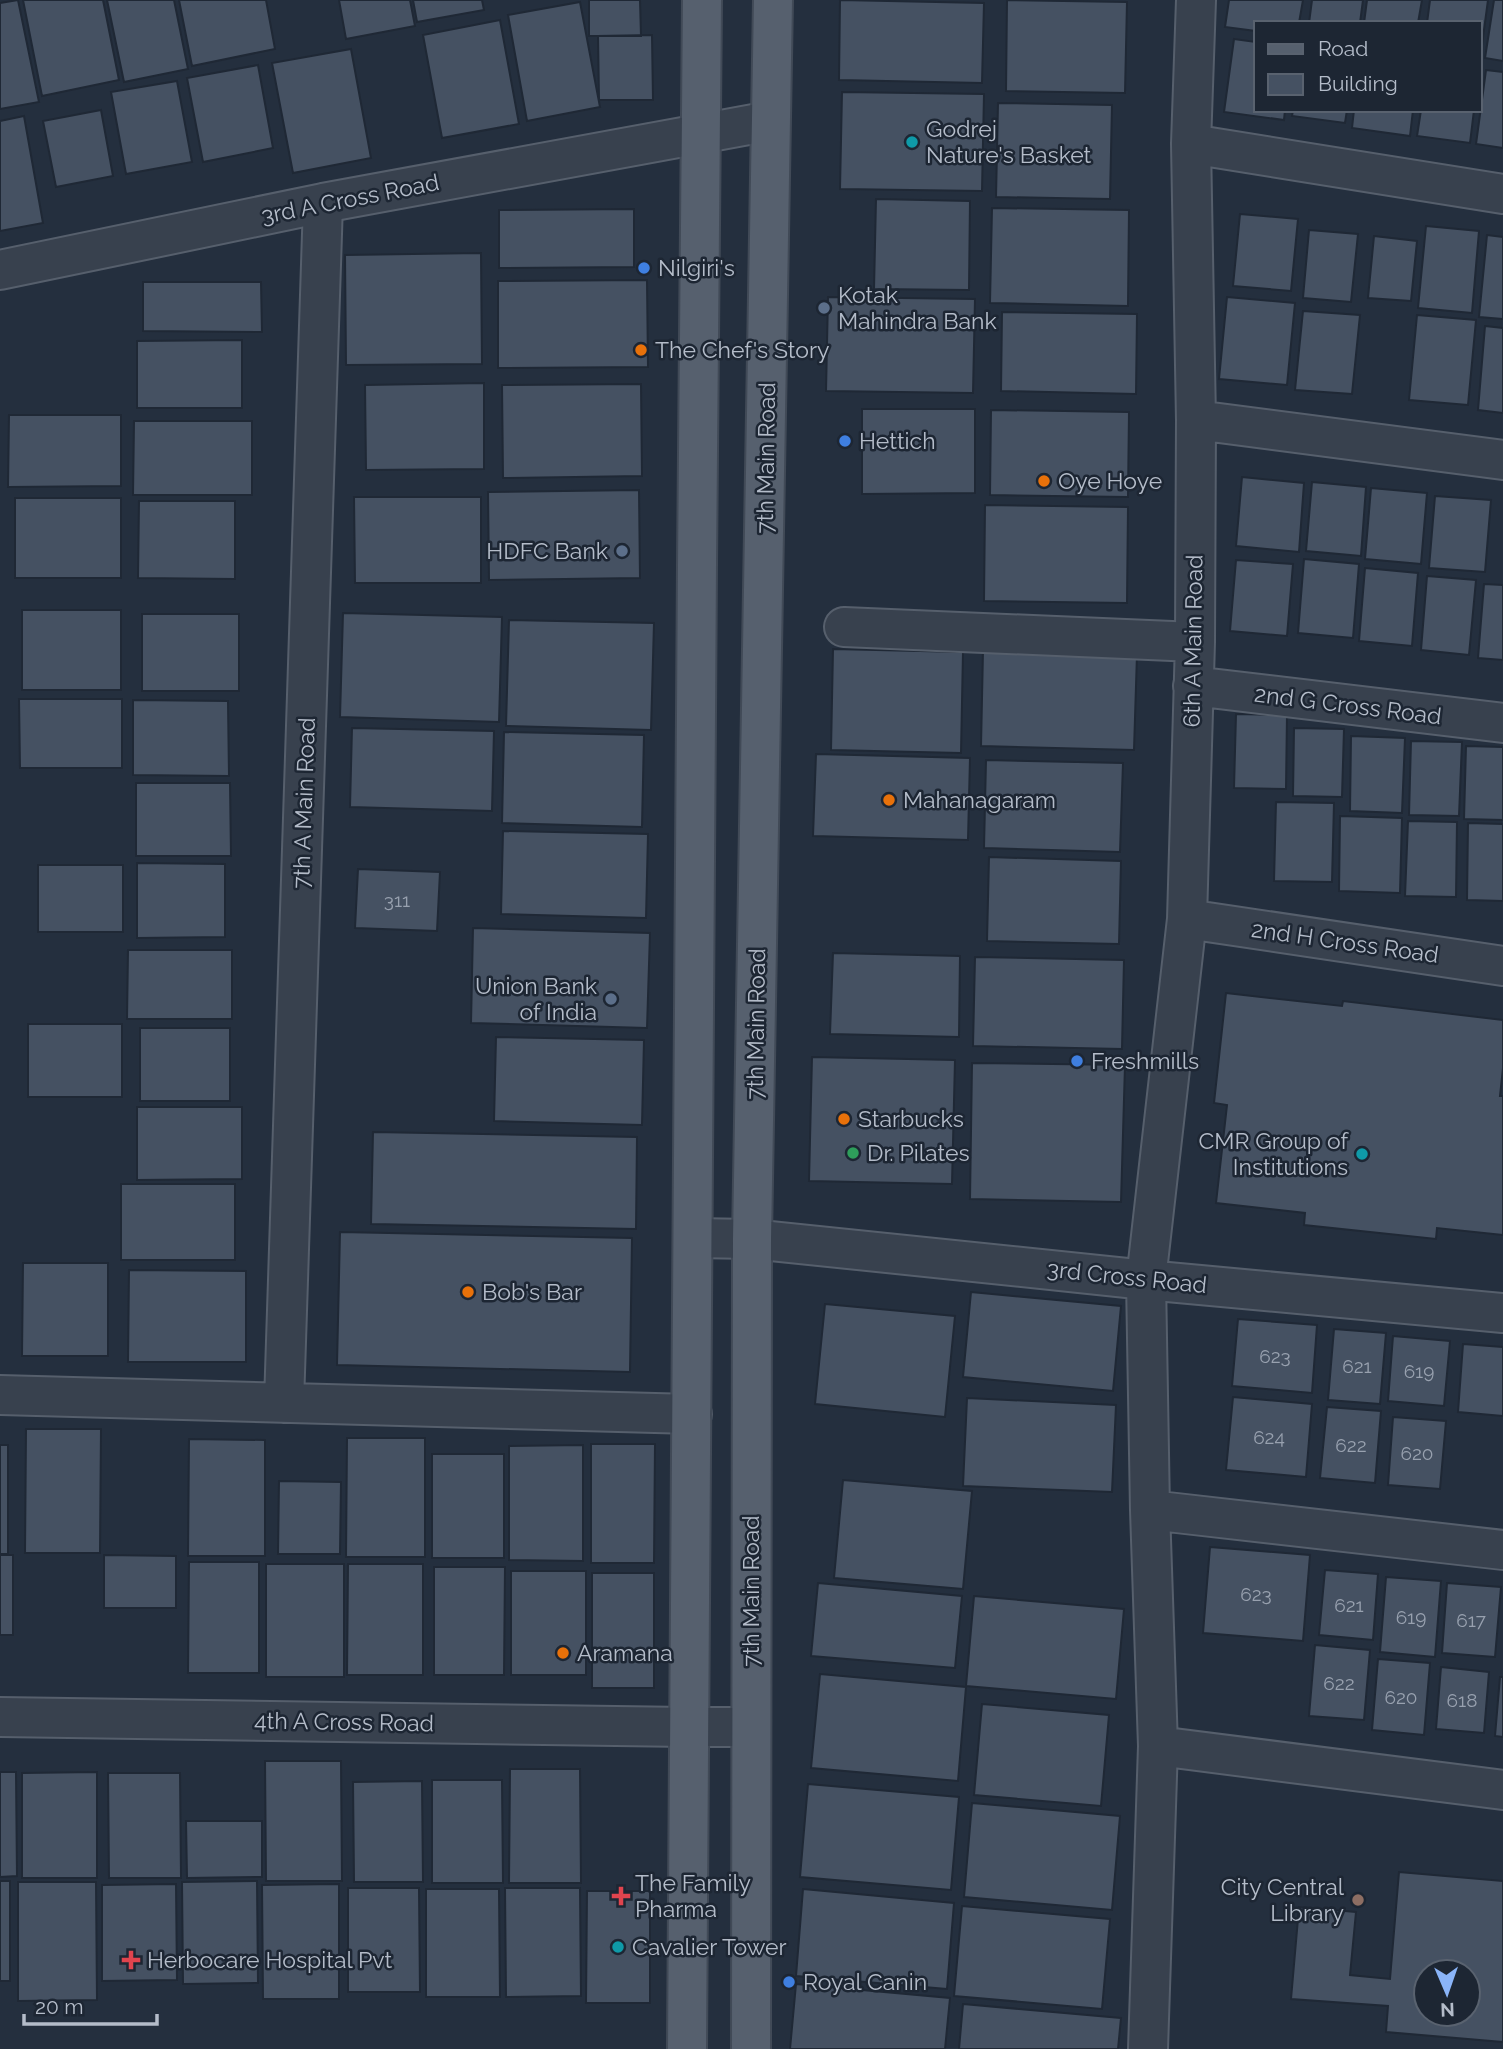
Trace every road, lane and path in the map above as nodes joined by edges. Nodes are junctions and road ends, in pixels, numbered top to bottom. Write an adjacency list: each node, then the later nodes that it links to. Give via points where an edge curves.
1 (702, 0): 5 (main road)
2 (773, 0): 4 (main road, 7th Main Road)
3 (1196, 0): 6 (street, 6th A Main Road)
4 (770, 121): 5 (street, 3rd A Cross Road); 19 (main road, 7th Main Road)
5 (701, 134): 8 (street, 3rd A Cross Road); 18 (main road)
6 (1191, 144): 7 (street); 10 (street, 6th A Main Road)
7 (1503, 194)
8 (323, 202): 9 (street, 3rd A Cross Road); 23 (street, 7th A Main Road)
9 (0, 270)
10 (1196, 419): 11 (street); 13 (street, 6th A Main Road)
11 (1503, 460)
12 (844, 627): 13 (street)
13 (1195, 642): 14 (street, 6th A Main Road)
14 (1193, 686): 15 (street, 2nd G Cross Road); 16 (street, 6th A Main Road)
15 (1503, 723)
16 (1187, 919): 17 (street, 2nd H Cross Road); 20 (street, 6th A Main Road)
17 (1503, 965)
18 (694, 1238): 19 (street, 3rd Cross Road); 24 (main road)
19 (752, 1239): 20 (street, 3rd Cross Road); 29 (main road, 7th Main Road)
20 (1146, 1280): 21 (street, 3rd Cross Road); 25 (street, 6th A Main Road)
21 (1503, 1313)
22 (0, 1395): 23 (street)
23 (284, 1403): 24 (street)
24 (692, 1414): 28 (main road)
25 (1150, 1510): 26 (street); 30 (street, 6th A Main Road)
26 (1503, 1550)
27 (0, 1717): 28 (street, 4th A Cross Road)
28 (688, 1727): 29 (street, 4th A Cross Road); 32 (main road)
29 (751, 1727): 33 (main road, 7th Main Road)
30 (1158, 1746): 31 (street); 34 (street, 6th A Main Road)
31 (1503, 1790)
32 (687, 2049)
33 (751, 2049)
34 (1148, 2049)

